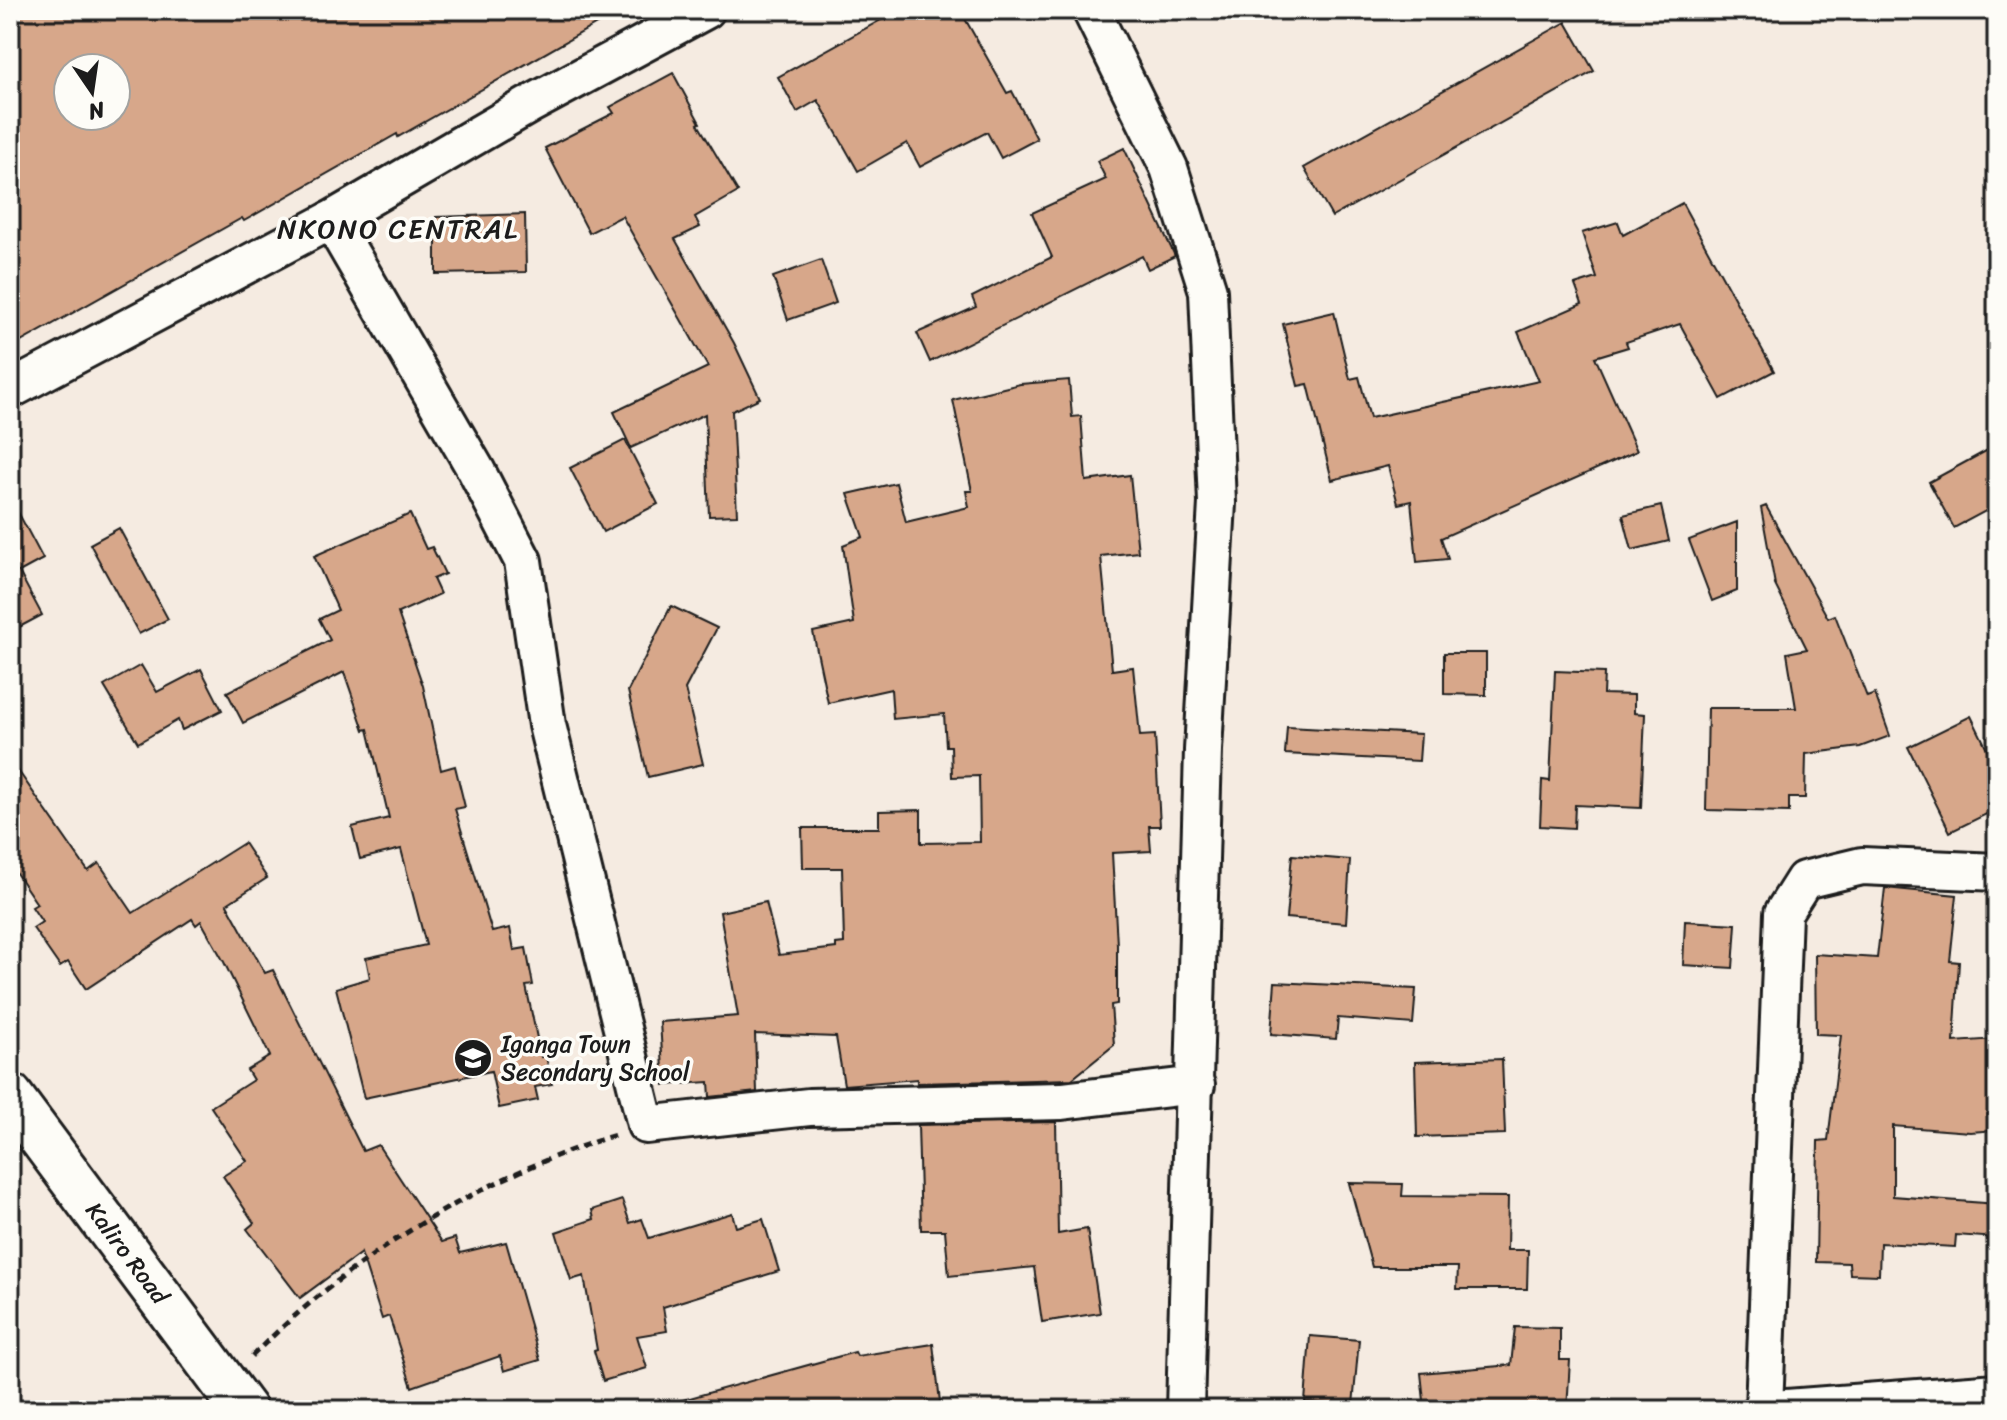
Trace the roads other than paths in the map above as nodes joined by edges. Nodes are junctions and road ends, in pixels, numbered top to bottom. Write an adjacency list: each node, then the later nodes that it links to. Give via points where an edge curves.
1 (706, 10): 3 (street)
2 (1091, 10): 6 (street, via 1169,168 1208,291 1217,503 1203,750)
3 (331, 220): 4 (street); 6 (street, via 523,561 547,725 646,1125 809,1107 1062,1101)
4 (10, 390)
5 (1997, 872): 11 (street, via 1862,866 1804,880 1783,913)
6 (1196, 1085): 10 (street)
7 (10, 1096): 9 (main road, Kaliro Road)
8 (1997, 1392): 11 (street)
9 (234, 1397)
10 (1185, 1410)
11 (1762, 1410)

